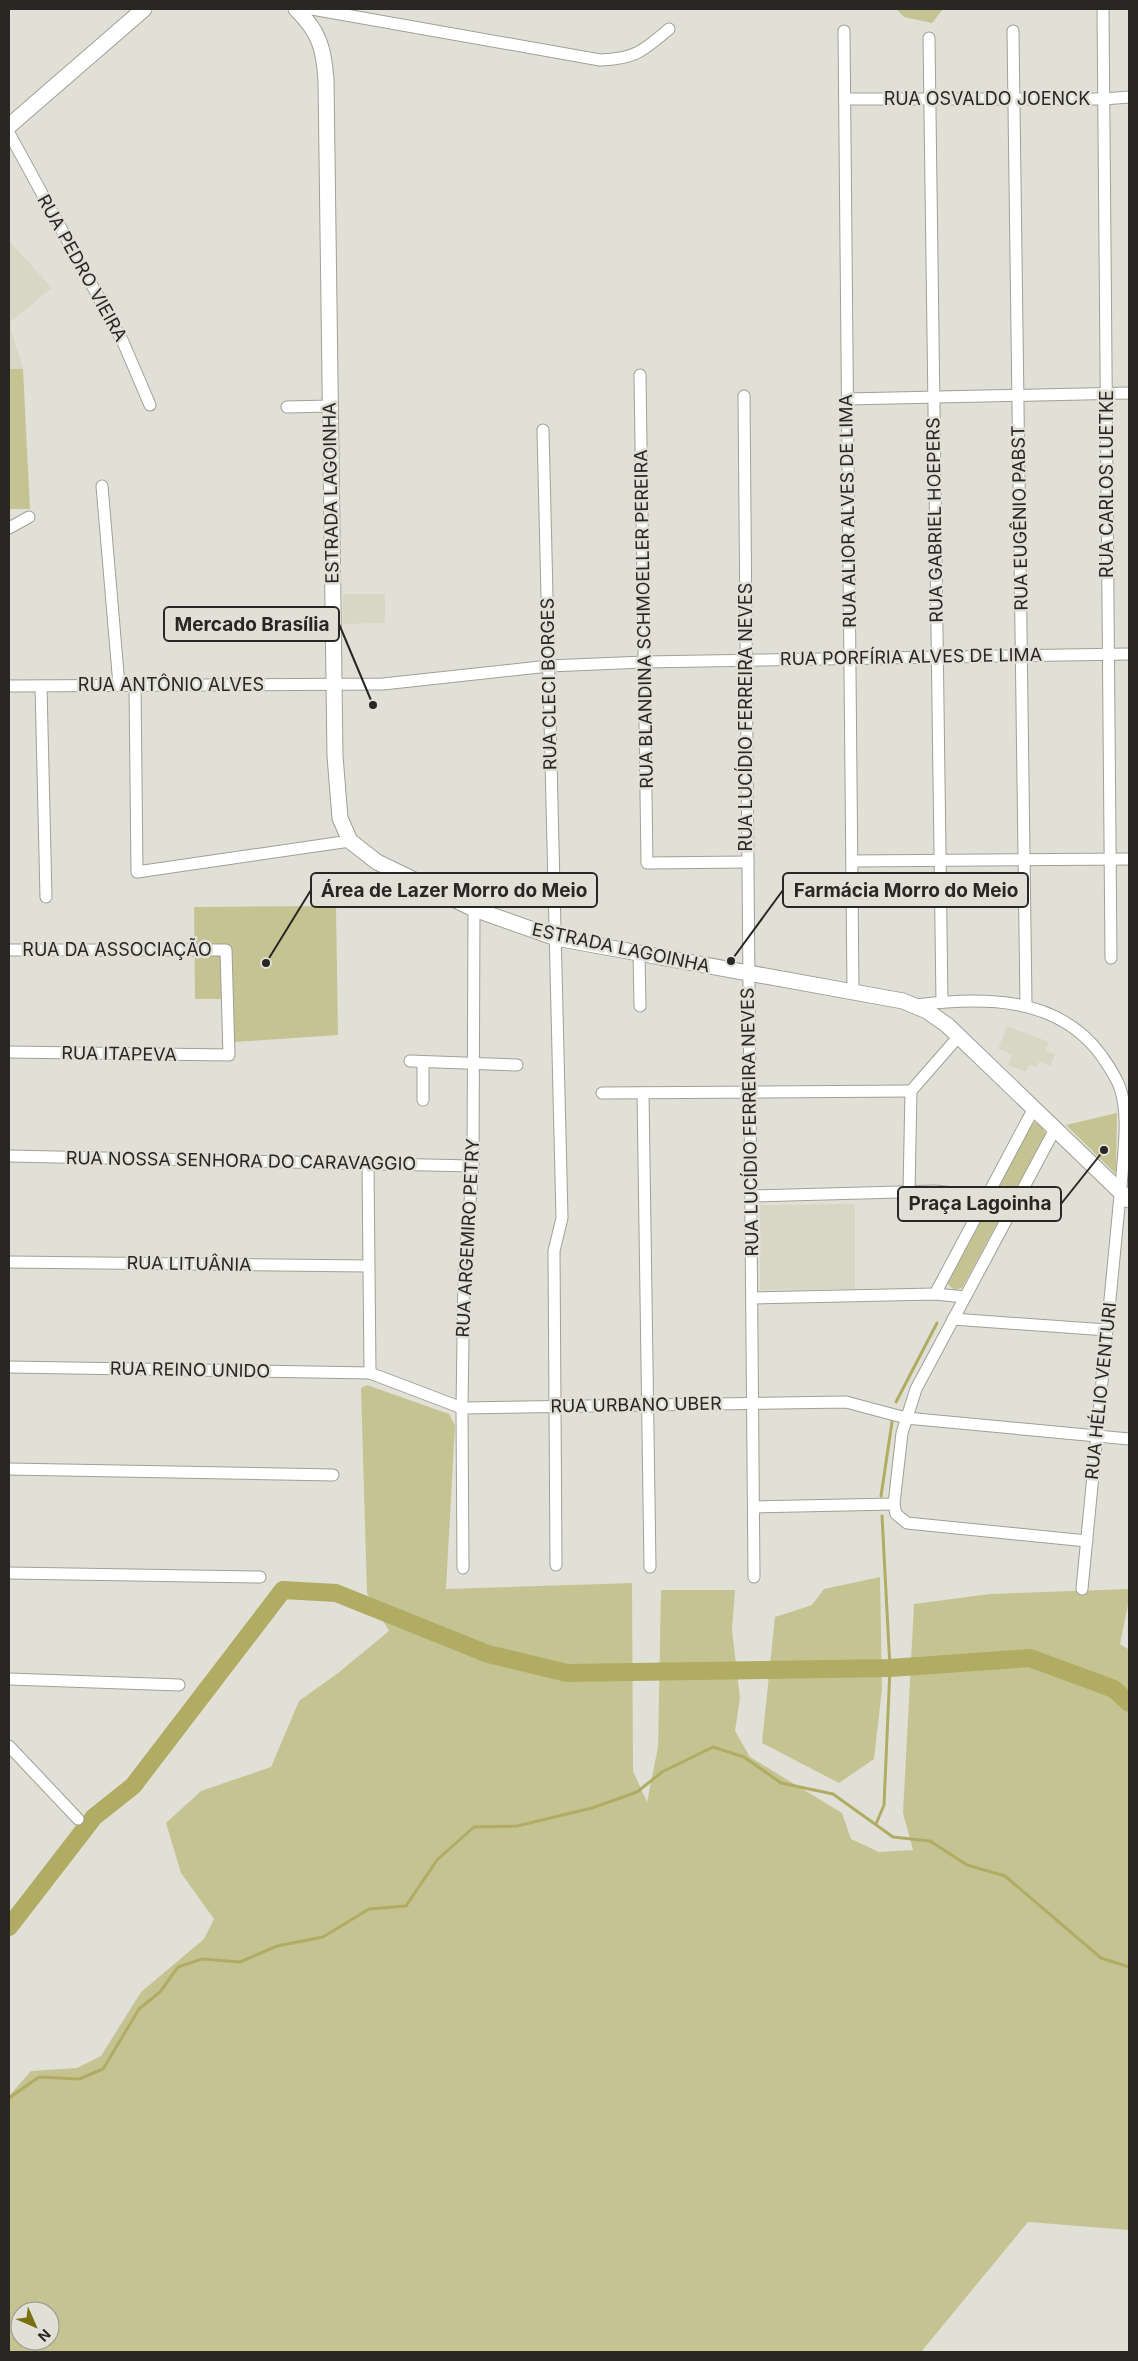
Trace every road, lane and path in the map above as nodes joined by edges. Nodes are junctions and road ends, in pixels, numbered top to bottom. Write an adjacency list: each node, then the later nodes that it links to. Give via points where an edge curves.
1 (144, 9): 14 (main road)
2 (296, 9): 24 (main road, ESTRADA LAGOINHA, via 312,26 320,41 326,73)
3 (312, 9): 5 (street, via 600,60 636,55)
4 (1103, 10): 13 (street, RUA CARLOS LUETKE)
5 (669, 29)
6 (1014, 31): 12 (street, RUA EUGÊNIO PABST)
7 (844, 32): 10 (street, RUA ALIOR ALVES DE LIMA)
8 (929, 38): 11 (street, RUA GABRIEL HOEPERS)
9 (1129, 97): 13 (street, RUA OSVALDO JOENCK)
10 (844, 99): 11 (street, RUA OSVALDO JOENCK); 22 (street, RUA ALIOR ALVES DE LIMA)
11 (930, 99): 12 (street, RUA OSVALDO JOENCK); 21 (street, RUA GABRIEL HOEPERS)
12 (1014, 99): 13 (street, RUA OSVALDO JOENCK); 20 (street, RUA EUGÊNIO PABST)
13 (1104, 99): 18 (street, RUA CARLOS LUETKE)
14 (9, 126)
15 (9, 133): 23 (street, RUA PEDRO VIEIRA, via 123,342)
16 (640, 375): 36 (street, RUA BLANDINA SCHMOELLER PEREIRA)
17 (1129, 393): 18 (street)
18 (1106, 394): 20 (street); 30 (street, RUA CARLOS LUETKE)
19 (744, 396): 35 (street, RUA LUCÍDIO FERREIRA NEVES)
20 (1018, 396): 21 (street); 32 (street, RUA EUGÊNIO PABST)
21 (934, 397): 22 (street); 33 (street, RUA GABRIEL HOEPERS)
22 (847, 399): 34 (street, RUA ALIOR ALVES DE LIMA)
23 (150, 405)
24 (330, 406): 25 (street); 40 (main road, ESTRADA LAGOINHA)
25 (287, 407)
26 (543, 430): 37 (street, RUA CLECI BORGES)
27 (102, 486): 38 (street)
28 (30, 517): 29 (street)
29 (9, 528)
30 (1109, 654): 31 (street, RUA PORFÍRIA ALVES DE LIMA); 32 (street, RUA PORFÍRIA ALVES DE LIMA); 44 (street, RUA CARLOS LUETKE)
31 (1129, 654)
32 (1021, 655): 33 (street, RUA PORFÍRIA ALVES DE LIMA); 46 (street, RUA EUGÊNIO PABST)
33 (937, 656): 34 (street, RUA PORFÍRIA ALVES DE LIMA); 48 (street, RUA GABRIEL HOEPERS)
34 (850, 658): 35 (street, RUA PORFÍRIA ALVES DE LIMA); 47 (street, RUA ALIOR ALVES DE LIMA)
35 (746, 659): 36 (street, RUA PORFÍRIA ALVES DE LIMA); 49 (street, RUA LUCÍDIO FERREIRA NEVES)
36 (644, 662): 37 (street, RUA PORFÍRIA ALVES DE LIMA); 49 (street, RUA BLANDINA SCHMOELLER PEREIRA, via 647,863)
37 (549, 666): 40 (street, RUA PORFÍRIA ALVES DE LIMA, via 383,684); 52 (street, RUA CLECI BORGES)
38 (119, 685): 39 (street, RUA ANTÔNIO ALVES); 42 (street, RUA ANTÔNIO ALVES)
39 (135, 685): 40 (street, RUA ANTÔNIO ALVES); 43 (street, via 137,872)
40 (334, 685): 43 (main road, ESTRADA LAGOINHA, via 338,806)
41 (9, 686): 42 (street, RUA ANTÔNIO ALVES)
42 (41, 686): 50 (street)
43 (350, 841): 51 (main road, ESTRADA LAGOINHA, via 377,862)
44 (1110, 859): 45 (street); 46 (street); 55 (street, RUA CARLOS LUETKE)
45 (1129, 859)
46 (1024, 860): 48 (street); 59 (street, RUA EUGÊNIO PABST)
47 (852, 861): 48 (street); 57 (street, RUA ALIOR ALVES DE LIMA)
48 (940, 861): 58 (street, RUA GABRIEL HOEPERS)
49 (748, 862): 56 (street, RUA LUCÍDIO FERREIRA NEVES)
50 (46, 897)
51 (474, 909): 52 (main road, ESTRADA LAGOINHA); 67 (street, RUA ARGEMIRO PETRY)
52 (556, 938): 54 (main road, ESTRADA LAGOINHA); 94 (street, RUA CLECI BORGES, via 562,1218 554,1251)
53 (9, 950): 64 (street, RUA DA ASSOCIAÇÃO, via 226,950)
54 (639, 953): 56 (main road, ESTRADA LAGOINHA); 60 (street)
55 (1111, 958)
56 (748, 973): 57 (main road, ESTRADA LAGOINHA); 70 (street, RUA LUCÍDIO FERREIRA NEVES)
57 (853, 991): 61 (main road, ESTRADA LAGOINHA)
58 (942, 1002): 59 (street, ESTRADA LAGOINHA); 61 (street, ESTRADA LAGOINHA)
59 (1026, 1005): 81 (street, ESTRADA LAGOINHA, via 1053,1015 1075,1029 1095,1048 1116,1078 1124,1108)
60 (640, 1006)
61 (916, 1006): 62 (main road, via 937,1017)
62 (959, 1036): 69 (street); 74 (main road)
63 (9, 1052): 64 (street, RUA ITAPEVA)
64 (229, 1055)
65 (410, 1061): 66 (street)
66 (423, 1062): 67 (street); 73 (street)
67 (473, 1063): 68 (street); 78 (street, RUA ARGEMIRO PETRY)
68 (517, 1065)
69 (911, 1091): 70 (street); 79 (street)
70 (750, 1092): 72 (street); 80 (street, RUA LUCÍDIO FERREIRA NEVES)
71 (602, 1093): 72 (street)
72 (643, 1093): 93 (street)
73 (423, 1100)
74 (1034, 1108): 75 (main road); 82 (street)
75 (1056, 1129): 81 (main road); 86 (street)
76 (9, 1156): 77 (street, RUA NOSSA SENHORA DO CARAVAGGIO)
77 (368, 1164): 78 (street, RUA NOSSA SENHORA DO CARAVAGGIO); 84 (street)
78 (473, 1166): 95 (street, RUA ARGEMIRO PETRY, via 464,1273)
79 (909, 1191): 80 (street); 82 (street, via 954,1193)
80 (751, 1196): 87 (street, RUA LUCÍDIO FERREIRA NEVES)
81 (1125, 1196): 89 (street, RUA HÉLIO VENTURI)
82 (983, 1204): 85 (street)
83 (9, 1262): 84 (street, RUA LITUÂNIA)
84 (368, 1266): 91 (street)
85 (935, 1294): 86 (street); 87 (street)
86 (965, 1297): 88 (street)
87 (752, 1298): 92 (street, RUA LUCÍDIO FERREIRA NEVES)
88 (953, 1319): 89 (street); 96 (street, via 916,1389)
89 (1107, 1330): 97 (street, RUA HÉLIO VENTURI)
90 (9, 1367): 91 (street, RUA REINO UNIDO)
91 (370, 1373): 95 (street, RUA URBANO UBER)
92 (754, 1403): 93 (street, RUA URBANO UBER); 96 (street, RUA URBANO UBER, via 846,1402); 102 (street, RUA LUCÍDIO FERREIRA NEVES)
93 (647, 1405): 94 (street, RUA URBANO UBER); 105 (street)
94 (555, 1406): 95 (street, RUA URBANO UBER); 104 (street, RUA CLECI BORGES)
95 (462, 1408): 106 (street, RUA ARGEMIRO PETRY)
96 (906, 1418): 97 (street, RUA URBANO UBER); 101 (street)
97 (1097, 1436): 98 (street, RUA URBANO UBER); 103 (street, RUA HÉLIO VENTURI)
98 (1129, 1439)
99 (9, 1469): 100 (street)
100 (333, 1475)
101 (894, 1504): 102 (street); 103 (street, via 896,1514 907,1523)
102 (754, 1507): 109 (street, RUA LUCÍDIO FERREIRA NEVES)
103 (1087, 1541): 110 (street, RUA HÉLIO VENTURI)
104 (556, 1564)
105 (650, 1567)
106 (463, 1568)
107 (9, 1573): 108 (street)
108 (260, 1577)
109 (754, 1577)
110 (1082, 1589)
111 (9, 1678): 112 (street)
112 (179, 1685)
113 (9, 1746): 114 (street)
114 (78, 1819)

